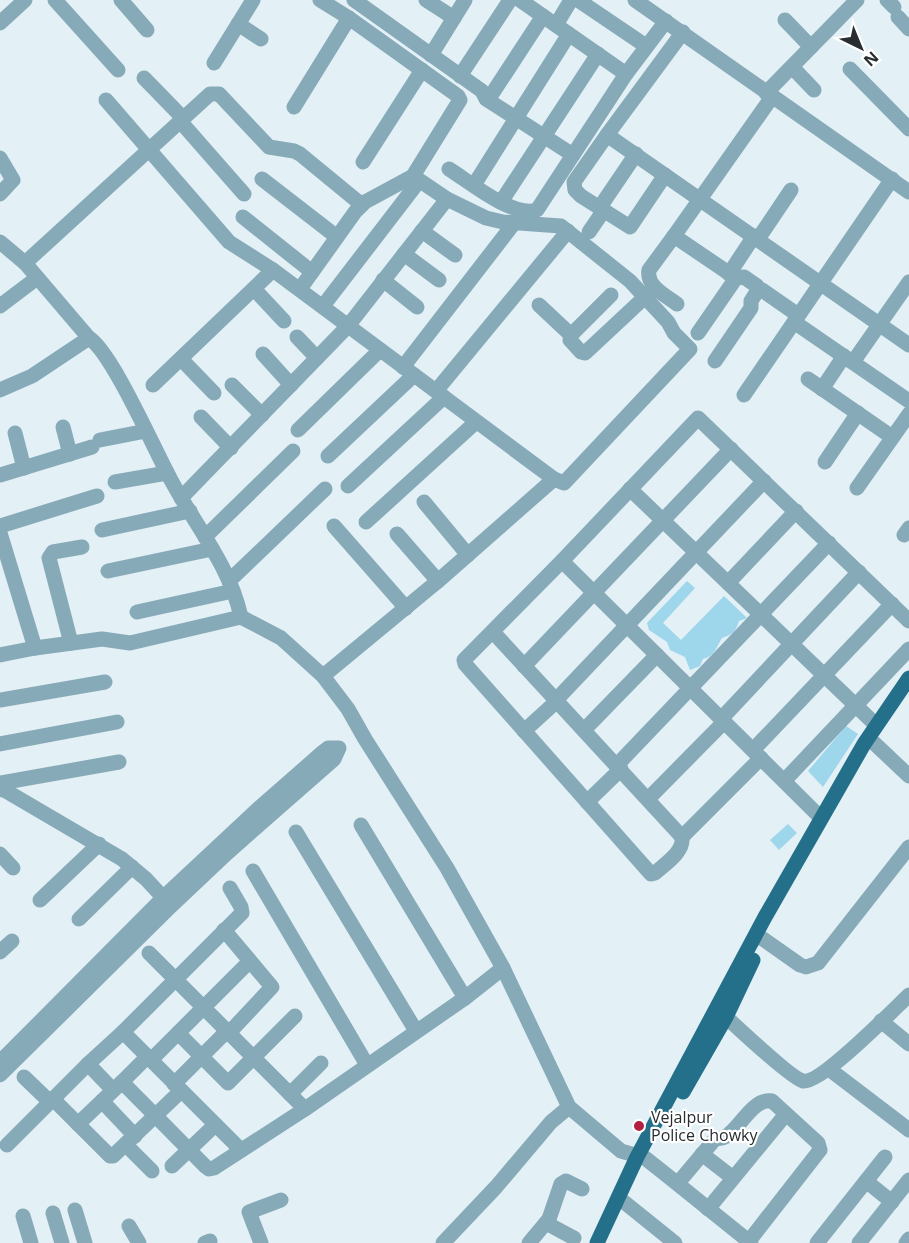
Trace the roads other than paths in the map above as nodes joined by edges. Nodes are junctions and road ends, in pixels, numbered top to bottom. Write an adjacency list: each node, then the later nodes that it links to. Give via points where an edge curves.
1 (25, 0): 22 (street)
2 (55, 0): 37 (street)
3 (121, 0): 26 (street)
4 (253, 0): 23 (street)
5 (320, 0): 18 (street)
6 (354, 0): 33 (street)
7 (426, 0): 19 (street)
8 (465, 0): 19 (street)
9 (510, 0): 40 (street)
10 (520, 0): 17 (street)
11 (571, 0): 24 (street)
12 (578, 0): 30 (street)
13 (635, 0): 15 (street)
14 (857, 0): 31 (street)
15 (654, 5): 21 (street)
16 (893, 8): 25 (street)
17 (543, 16): 24 (street); 45 (street)
18 (349, 18): 38 (street); 46 (street)
19 (454, 18): 33 (street)
20 (785, 20): 31 (street)
21 (666, 21): 27 (street); 30 (street)
22 (0, 23)
23 (237, 24): 29 (street); 34 (street)
24 (556, 25): 28 (street)
25 (909, 29)
26 (147, 30)
27 (683, 33): 43 (street); 50 (street)
28 (569, 34): 32 (street); 47 (street)
29 (261, 39)
30 (646, 46): 39 (street)
31 (811, 46): 35 (street)
32 (598, 54): 39 (street); 51 (street)
33 (431, 55): 40 (street)
34 (214, 63)
35 (792, 67): 42 (street); 43 (street)
36 (850, 69): 49 (street)
37 (118, 70)
38 (422, 70): 56 (street); 59 (street, via 460,100)
39 (626, 74): 54 (street)
40 (460, 76): 45 (street)
41 (144, 78): 48 (street)
42 (814, 90)
43 (769, 95): 61 (street); 67 (street)
44 (106, 100): 52 (street)
45 (488, 100): 47 (street)
46 (294, 106)
47 (516, 117): 51 (street); 62 (street)
48 (182, 119): 52 (street); 66 (street); 70 (street, via 210,94 219,94 269,147 300,154)
49 (909, 129)
50 (607, 135): 53 (street); 71 (street, via 573,185 581,196)
51 (544, 136): 54 (street); 69 (street)
52 (149, 148): 83 (street); 84 (street, via 229,242)
53 (636, 154): 58 (street); 71 (street)
54 (573, 155): 69 (street, via 537,210 523,212)
55 (0, 158): 65 (street, via 13,180)
56 (363, 162)
57 (449, 169): 62 (street)
58 (665, 175): 67 (street); 71 (street, via 630,227)
59 (416, 178): 68 (street); 70 (street, via 397,183); 100 (street)
60 (262, 179): 78 (street)
61 (892, 179): 64 (street); 91 (street)
62 (474, 185): 69 (street)
63 (791, 190): 79 (street)
64 (909, 192)
65 (0, 194)
66 (244, 194)
67 (700, 198): 77 (street); 79 (street)
68 (447, 199): 73 (street, via 486,218); 74 (street)
69 (501, 202)
70 (362, 205): 78 (street)
71 (602, 208): 76 (street)
72 (243, 218): 85 (street)
73 (515, 222): 75 (street, via 561,226); 117 (street)
74 (422, 231): 81 (street); 82 (street)
75 (568, 231): 96 (street); 125 (street)
76 (589, 231)
77 (674, 236): 86 (street); 97 (street, via 648,274 652,285)
78 (337, 237): 85 (street)
79 (756, 238): 86 (street); 91 (street)
80 (0, 242): 83 (street)
81 (404, 254): 88 (street); 89 (street)
82 (455, 255)
83 (25, 263): 87 (street)
84 (273, 270): 92 (street); 93 (street)
85 (312, 272): 93 (street)
86 (733, 276): 106 (street); 116 (street, via 744,277 758,290 751,301 752,308)
87 (37, 278): 99 (street); 109 (street)
88 (383, 280): 101 (street); 105 (street)
89 (439, 280)
90 (909, 282): 104 (street)
91 (821, 283): 102 (street); 104 (street)
92 (254, 289): 103 (street); 114 (street)
93 (300, 289): 100 (street)
94 (762, 290): 102 (street)
95 (611, 295): 107 (street)
96 (645, 297): 107 (street, via 588,352 581,352 570,340); 147 (street, via 690,349 564,483)
97 (676, 304)
98 (539, 305): 107 (street)
99 (0, 306)
100 (323, 306): 105 (street)
101 (417, 307)
102 (796, 318): 115 (street); 126 (street)
103 (284, 321)
104 (880, 324): 110 (street); 115 (street)
105 (348, 326): 111 (street); 113 (street)
106 (698, 333)
107 (571, 335)
108 (297, 337): 113 (street)
109 (89, 338): 123 (street, via 32,376); 135 (street, via 115,372)
110 (909, 345)
111 (380, 350): 117 (street); 134 (street)
112 (263, 354): 121 (street)
113 (317, 358): 121 (street)
114 (181, 359): 119 (street); 124 (street)
115 (849, 359): 122 (street); 127 (street)
116 (715, 361)
117 (409, 371): 125 (street); 142 (street)
118 (808, 379): 122 (street)
119 (153, 385)
120 (232, 385): 130 (street)
121 (291, 385): 130 (street)
122 (822, 389): 128 (street)
123 (0, 390)
124 (214, 393)
125 (440, 394): 132 (street); 150 (street)
126 (744, 394)
127 (909, 401)
128 (858, 413): 137 (street); 143 (street)
129 (909, 414): 137 (street)
130 (262, 415): 138 (street)
131 (201, 417): 138 (street)
132 (476, 422): 147 (street); 160 (street)
133 (63, 427): 141 (street)
134 (298, 430)
135 (146, 431): 141 (street); 145 (street)
136 (15, 433): 144 (street)
137 (892, 437): 151 (street)
138 (231, 447): 155 (street)
139 (731, 449): 148 (street); 153 (street, via 698,418); 159 (street)
140 (293, 451): 166 (street)
141 (70, 454): 144 (street)
142 (328, 456)
143 (825, 462)
144 (24, 468): 146 (street)
145 (167, 473): 149 (street); 155 (street)
146 (0, 475)
147 (554, 479): 170 (street)
148 (764, 481): 158 (street); 169 (street)
149 (115, 482)
150 (348, 486)
151 (857, 488)
152 (325, 489): 176 (street)
153 (630, 489): 159 (street); 171 (street)
154 (98, 496): 161 (street)
155 (181, 498): 157 (street)
156 (424, 502): 170 (street)
157 (190, 511): 163 (street); 166 (street)
158 (796, 511): 167 (street); 175 (street)
159 (663, 520): 169 (street); 177 (street)
160 (366, 522)
161 (0, 526)
162 (334, 526): 179 (street)
163 (102, 530)
164 (0, 533): 188 (street)
165 (397, 534): 174 (street)
166 (209, 543): 172 (street); 176 (street)
167 (829, 543): 173 (street); 181 (street)
168 (82, 547): 186 (street, via 53,552 49,558)
169 (696, 552): 175 (street); 184 (street)
170 (468, 555): 174 (street)
171 (562, 561): 177 (street); 185 (street)
172 (108, 572)
173 (859, 572): 178 (street); 187 (street)
174 (438, 581): 179 (street)
175 (728, 583): 181 (street)
176 (231, 586): 180 (street); 182 (street)
177 (594, 593): 184 (street); 192 (street)
178 (892, 604): 183 (street); 194 (street)
179 (406, 608): 193 (street)
180 (137, 612)
181 (760, 615): 187 (street); 197 (street)
182 (242, 617): 186 (street, via 130,643 102,639); 193 (street, via 281,638)
183 (909, 621)
184 (627, 626): 191 (street); 200 (street)
185 (493, 632): 192 (street); 206 (street, via 464,662)
186 (71, 643): 188 (street)
187 (791, 644): 194 (street); 202 (street)
188 (35, 648): 190 (street)
189 (909, 649): 201 (street)
190 (0, 655)
191 (657, 655): 197 (street); 205 (street)
192 (524, 666): 200 (street)
193 (323, 676): 207 (street)
194 (824, 676): 201 (street); 210 (street)
195 (909, 678): 204 (main road)
196 (105, 682): 199 (street)
197 (691, 689): 202 (street); 212 (street)
198 (909, 693): 209 (main road)
199 (0, 700)
200 (557, 700): 205 (street); 206 (street)
201 (856, 706): 204 (street); 214 (street)
202 (722, 720): 210 (street); 217 (street)
203 (117, 722): 208 (street)
204 (876, 725): 209 (main road)
205 (584, 730): 212 (street)
206 (524, 731): 218 (street)
207 (365, 739): 231 (street, via 323,752 258,809); 239 (street, via 447,868)
208 (0, 744)
209 (869, 745): 213 (street); 219 (main road); 234 (main road)
210 (757, 754): 214 (street); 222 (street)
211 (119, 762): 215 (street)
212 (619, 767): 217 (street); 218 (street)
213 (909, 776)
214 (784, 781): 219 (street)
215 (0, 783)
216 (0, 789): 223 (street)
217 (648, 799): 222 (street)
218 (586, 802): 222 (street, via 651,874 680,849)
219 (821, 818): 279 (main road)
220 (361, 825): 242 (street)
221 (296, 832): 247 (street)
222 (682, 837)
223 (99, 844): 226 (street); 230 (street)
224 (909, 847): 234 (street, via 818,963 806,967)
225 (0, 854): 227 (street)
226 (132, 867): 231 (street); 232 (street)
227 (13, 868)
228 (253, 871): 258 (street)
229 (230, 888): 233 (street, via 243,910)
230 (40, 900)
231 (167, 902): 252 (street, via 83,987)
232 (79, 919)
233 (224, 930): 238 (street); 240 (street)
234 (763, 939): 245 (main road)
235 (12, 941): 236 (street)
236 (0, 952)
237 (149, 953): 240 (street)
238 (250, 961): 243 (street); 249 (street, via 272,989)
239 (503, 968): 242 (street); 267 (street)
240 (175, 980): 243 (street); 248 (street)
241 (909, 996): 246 (street)
242 (465, 998): 247 (street)
243 (204, 1008): 249 (street); 250 (street)
244 (295, 1016): 255 (street)
245 (726, 1017): 259 (street, via 800,1080 812,1080); 279 (main road)
246 (881, 1021): 251 (street); 259 (street)
247 (416, 1031): 258 (street)
248 (123, 1032): 254 (street); 257 (street)
249 (228, 1032): 253 (street); 255 (street)
250 (178, 1033): 253 (street); 254 (street)
251 (909, 1044)
252 (6, 1054): 260 (street)
253 (201, 1057): 255 (street, via 228,1083); 263 (street)
254 (149, 1058): 262 (street); 263 (street)
255 (254, 1058): 264 (street)
256 (321, 1063): 264 (street)
257 (88, 1064): 262 (street); 265 (street)
258 (367, 1065): 268 (street)
259 (830, 1069): 273 (street)
260 (0, 1075)
261 (24, 1077): 265 (street)
262 (117, 1086): 266 (street); 270 (street)
263 (178, 1087): 270 (street); 272 (street)
264 (290, 1094): 268 (street)
265 (51, 1100): 271 (street); 275 (street)
266 (102, 1101): 271 (street); 274 (street)
267 (569, 1107): 279 (street, via 621,1151); 305 (street, via 551,1122)
268 (305, 1109): 277 (street)
269 (786, 1114): 278 (street, via 772,1101 766,1101 748,1112 725,1137 715,1139); 283 (street); 299 (street, via 818,1143 820,1150)
270 (155, 1116): 274 (street); 276 (street)
271 (78, 1124): 274 (street, via 110,1156 115,1156)
272 (215, 1125): 276 (street); 277 (street)
273 (909, 1130)
274 (130, 1140): 282 (street)
275 (7, 1145)
276 (189, 1150): 277 (street, via 209,1169); 281 (street)
277 (241, 1150)
278 (702, 1154): 283 (street); 286 (street)
279 (641, 1157): 286 (street); 289 (main road); 307 (main road)
280 (885, 1157): 285 (street)
281 (172, 1166)
282 (152, 1171)
283 (733, 1178): 291 (street)
284 (909, 1180): 290 (street)
285 (866, 1181): 290 (street); 310 (street)
286 (678, 1184): 291 (street)
287 (582, 1189): 295 (street, via 566,1181 561,1184)
288 (281, 1200): 304 (street, via 249,1212)
289 (624, 1202): 308 (main road); 309 (street)
290 (892, 1202): 311 (street)
291 (708, 1209): 299 (street)
292 (75, 1210): 302 (street)
293 (53, 1213): 301 (street)
294 (22, 1216): 300 (street)
295 (546, 1223): 297 (street); 306 (street)
296 (129, 1226): 303 (street)
297 (574, 1238)
298 (909, 1239): 312 (street)
299 (750, 1242)
300 (31, 1243)
301 (62, 1243)
302 (85, 1243)
303 (139, 1243)
304 (261, 1243)
305 (443, 1243)
306 (529, 1243)
307 (597, 1243)
308 (606, 1243)
309 (675, 1243)
310 (817, 1243)
311 (859, 1243)
312 (906, 1243)

